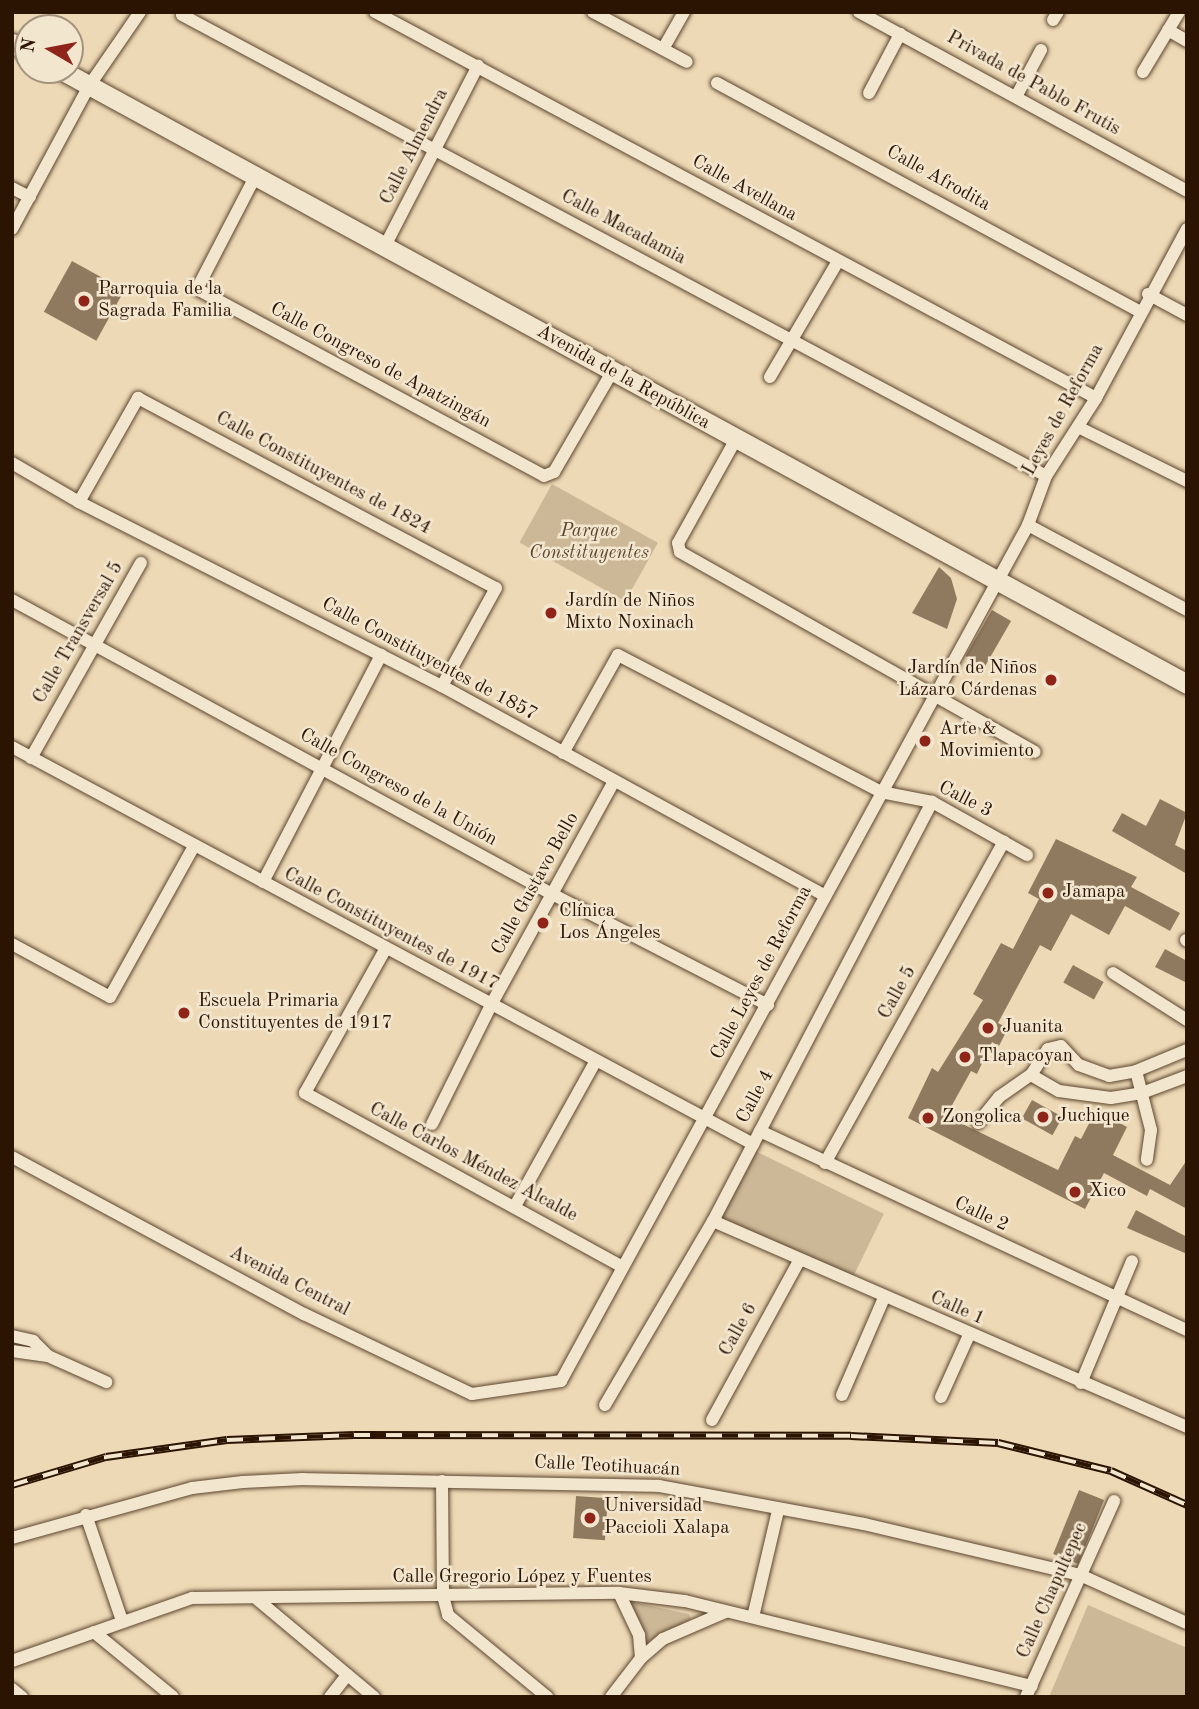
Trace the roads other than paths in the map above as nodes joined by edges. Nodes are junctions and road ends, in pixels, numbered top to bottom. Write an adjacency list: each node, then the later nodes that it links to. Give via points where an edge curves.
1 (140, 12): 18 (street)
2 (374, 12): 14 (street, Calle Avellana)
3 (593, 12): 11 (street)
4 (684, 12): 11 (street)
5 (859, 12): 9 (street, Privada de Pablo Frutis)
6 (1179, 12): 8 (street)
7 (182, 15): 21 (street, Calle Macadamia)
8 (1168, 30): 10 (street); 15 (street)
9 (900, 34): 19 (street); 20 (street, Privada de Pablo Frutis)
10 (1187, 41)
11 (663, 50): 13 (street)
12 (1041, 50): 20 (street)
13 (687, 62)
14 (478, 66): 21 (street, Calle Almendra); 29 (street, Calle Avellana)
15 (1143, 72)
16 (84, 83): 18 (main road, Avenida de la República)
17 (717, 83): 31 (street, Calle Afrodita)
18 (89, 86): 22 (main road, Avenida de la República); 25 (street)
19 (869, 93)
20 (1017, 95): 24 (street, Privada de Pablo Frutis)
21 (436, 149): 28 (street, Calle Almendra); 33 (street, Calle Macadamia)
22 (255, 177): 28 (main road, Avenida de la República); 34 (street, Calle Congreso de Apatzingán, via 197,289 544,476 554,472)
23 (12, 188): 25 (street)
24 (1187, 191)
25 (30, 197): 26 (street)
26 (12, 229)
27 (1187, 229): 30 (street)
28 (385, 246): 34 (main road, Avenida de la República)
29 (837, 262): 33 (street); 36 (street, Calle Avellana)
30 (1148, 294): 31 (street, Leyes de Reforma); 32 (street)
31 (1139, 311): 36 (street, Leyes de Reforma)
32 (1187, 315)
33 (791, 341): 35 (street); 40 (street, Calle Macadamia)
34 (612, 372): 38 (main road, Avenida de la República)
35 (770, 377)
36 (1096, 398): 37 (street, Leyes de Reforma)
37 (1078, 427): 40 (street, Leyes de Reforma); 41 (street)
38 (736, 439): 45 (main road, Avenida de la República); 52 (street, via 678,543 680,552)
39 (12, 463): 42 (street, Calle Constituyentes de 1857)
40 (1046, 476): 43 (street, Leyes de Reforma)
41 (1187, 481)
42 (79, 502): 49 (street, Calle Constituyentes de 1857); 51 (street, Calle Constituyentes de 1824, via 138,398 496,588)
43 (1028, 525): 45 (street, Leyes de Reforma); 47 (street)
44 (141, 563): 48 (street, Calle Transversal 5)
45 (997, 583): 50 (main road, Avenida de la República); 52 (street, Calle Leyes de Reforma)
46 (12, 600): 48 (street, Calle Congreso de la Unión)
47 (1186, 609)
48 (94, 644): 56 (street, Calle Transversal 5); 57 (street, Calle Congreso de la Unión)
49 (381, 655): 51 (street, Calle Constituyentes de 1857); 57 (street)
50 (1187, 684)
51 (442, 686): 55 (street, Calle Constituyentes de 1857)
52 (936, 693): 54 (street); 59 (street, Calle Leyes de Reforma)
53 (12, 747): 56 (street, Calle Constituyentes de 1917)
54 (1035, 752)
55 (563, 753): 58 (street, Calle Constituyentes de 1857); 59 (street, via 618,655)
56 (31, 758): 62 (street, Calle Constituyentes de 1917)
57 (323, 769): 64 (street); 65 (street, Calle Congreso de la Unión)
58 (614, 781): 65 (street, Calle Gustavo Bello); 66 (street, Calle Constituyentes de 1857)
59 (881, 792): 60 (street, Calle 3); 66 (street, Calle Leyes de Reforma)
60 (932, 802): 61 (street, Calle 3); 82 (street, Calle 4)
61 (1004, 842): 63 (street, Calle 3); 86 (street, Calle 5)
62 (193, 848): 64 (street, Calle Constituyentes de 1917); 67 (street, via 110,997)
63 (1027, 855)
64 (263, 882): 68 (street, Calle Constituyentes de 1917)
65 (552, 894): 70 (street, Calle Gustavo Bello); 71 (street, Calle Congreso de la Unión)
66 (825, 896): 71 (street, Calle Leyes de Reforma)
67 (12, 944)
68 (386, 947): 70 (street, Calle Constituyentes de 1917); 87 (street, Calle Carlos Méndez Alcalde, via 305,1093)
69 (1113, 973): 72 (street)
70 (491, 1005): 74 (street, Calle Constituyentes de 1917); 81 (street, Calle Gustavo Bello)
71 (768, 1005): 79 (street, Calle Leyes de Reforma)
72 (1187, 1020)
73 (1187, 1050): 75 (street)
74 (595, 1062): 79 (street, Calle Constituyentes de 1917); 87 (street)
75 (1136, 1071): 76 (street, via 1109,1076 1090,1072 1061,1046 1048,1048); 78 (street)
76 (1031, 1075): 78 (street, via 1059,1091 1082,1097); 80 (street, via 999,1097)
77 (1187, 1076): 78 (street)
78 (1142, 1093): 85 (street, via 1151,1130)
79 (704, 1119): 83 (street, Calle Constituyentes de 1917); 91 (street, Calle Leyes de Reforma)
80 (978, 1123)
81 (432, 1124)
82 (760, 1131): 83 (street, Calle 4); 86 (street, Calle 2)
83 (753, 1144): 88 (street, Calle 4)
84 (12, 1157): 99 (street, Avenida Central, via 304,1314 472,1394)
85 (1147, 1160)
86 (825, 1163): 93 (street, Calle 2)
87 (515, 1206): 91 (street, Calle Carlos Méndez Alcalde)
88 (713, 1221): 89 (street, Calle 1); 104 (street, Calle 4)
89 (800, 1259): 92 (street, Calle 1); 105 (street, Calle 6)
90 (1132, 1261): 93 (street)
91 (623, 1267): 99 (street, Calle Leyes de Reforma)
92 (884, 1297): 95 (street, Calle 1); 102 (street)
93 (1114, 1298): 94 (street, Calle 2); 101 (street)
94 (1187, 1331)
95 (969, 1335): 101 (street, Calle 1); 103 (street)
96 (12, 1336): 98 (street, via 33,1341)
97 (12, 1351): 98 (street)
98 (48, 1356): 100 (street)
99 (561, 1381)
100 (106, 1382)
101 (1081, 1383): 106 (street, Calle 1)
102 (842, 1395)
103 (941, 1397)
104 (605, 1405)
105 (712, 1420)
106 (1187, 1427)
107 (442, 1481): 109 (street, Calle Teotihuacán, via 659,1486); 110 (street, Calle Teotihuacán, via 243,1482 192,1488); 114 (street)
108 (1114, 1501): 112 (street, Calle Chapultepec)
109 (778, 1510): 112 (street, Calle Teotihuacán, via 864,1524); 117 (street)
110 (86, 1515): 111 (street, Calle Teotihuacán); 118 (street)
111 (12, 1538)
112 (1080, 1575): 119 (street, Calle Teotihuacán); 125 (street, Calle Chapultepec)
113 (619, 1593): 114 (street, Calle Gregorio López y Fuentes); 116 (street, Calle Gregorio López y Fuentes, via 685,1601); 121 (street, via 639,1635)
114 (443, 1596): 115 (street, Calle Gregorio López y Fuentes); 130 (street, via 448,1615)
115 (258, 1600): 118 (street, Calle Gregorio López y Fuentes, via 192,1598); 123 (street)
116 (725, 1612): 117 (street, Calle Gregorio López y Fuentes); 121 (street, via 685,1626)
117 (753, 1617): 125 (street, Calle Gregorio López y Fuentes)
118 (122, 1621): 120 (street, Calle Gregorio López y Fuentes)
119 (1187, 1623)
120 (93, 1632): 122 (street, Calle Gregorio López y Fuentes); 127 (street)
121 (641, 1657): 131 (street)
122 (12, 1661)
123 (347, 1675): 128 (street); 129 (street)
124 (12, 1689): 126 (street)
125 (1029, 1691)
126 (22, 1697)
127 (173, 1697)
128 (330, 1697)
129 (374, 1697)
130 (547, 1697)
131 (611, 1697)

